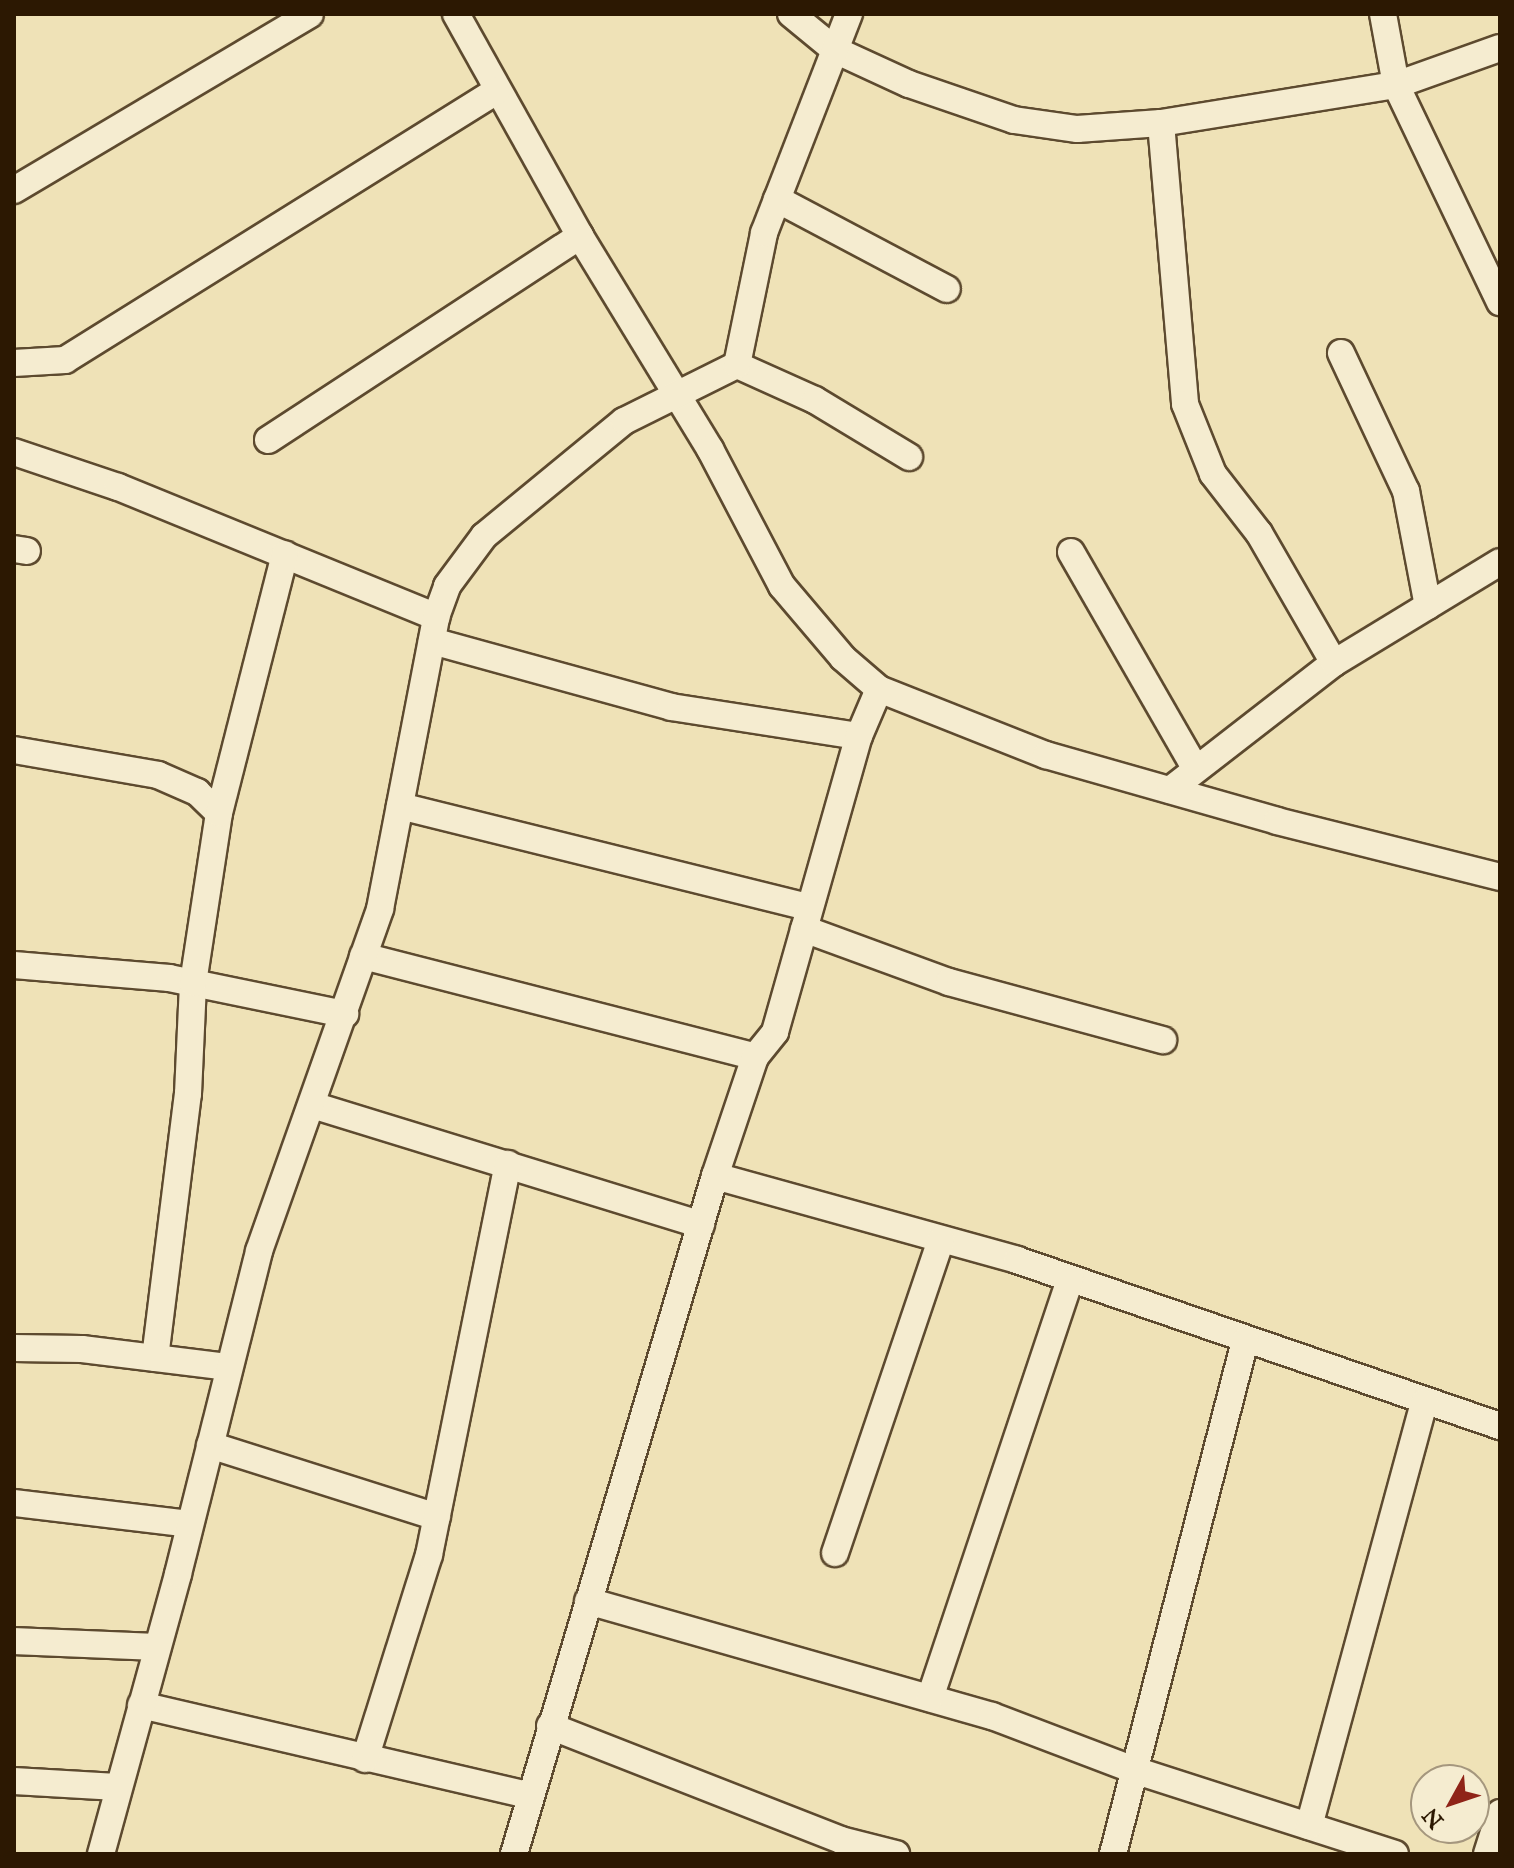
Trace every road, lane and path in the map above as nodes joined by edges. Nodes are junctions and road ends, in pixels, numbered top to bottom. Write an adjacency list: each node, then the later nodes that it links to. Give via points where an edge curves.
1 (310, 14): 11 (street)
2 (456, 14): 9 (street)
3 (791, 14): 7 (street)
4 (849, 14): 7 (street)
5 (1383, 14): 8 (street)
6 (1500, 48): 8 (street)
7 (835, 50): 10 (street, via 909,84 1014,120 1077,129); 12 (street)
8 (1396, 85): 10 (street); 15 (street)
9 (498, 90): 13 (street); 17 (street, via 65,360)
10 (1161, 123): 28 (street, via 1185,404 1213,474 1259,533)
11 (14, 190)
12 (777, 199): 14 (street); 18 (street, via 751,284)
13 (580, 236): 19 (street); 20 (street)
14 (947, 289)
15 (1500, 302)
16 (1341, 353): 26 (street, via 1406,491)
17 (14, 363)
18 (737, 365): 19 (street); 22 (street, via 815,400)
19 (676, 392): 27 (street, via 624,421 484,536 458,566); 29 (street, via 782,586 843,658)
20 (268, 440)
21 (14, 452): 24 (street)
22 (909, 457)
23 (1071, 552): 32 (street)
24 (285, 554): 27 (street); 35 (street)
25 (1500, 562): 26 (street)
26 (1428, 606): 28 (street)
27 (434, 629): 30 (street, via 671,707); 34 (street)
28 (1334, 663): 32 (street)
29 (879, 689): 30 (street); 33 (street, via 1046,755)
30 (859, 736): 37 (street)
31 (14, 750): 35 (street, via 158,775 197,792)
32 (1196, 769): 33 (street)
33 (1170, 790): 36 (street)
34 (400, 806): 37 (street); 38 (street, via 380,909)
35 (219, 813): 40 (street)
36 (1500, 877)
37 (807, 918): 42 (street, via 949,982); 43 (street, via 775,1032)
38 (363, 956): 41 (street); 43 (street)
39 (14, 965): 40 (street)
40 (193, 983): 41 (street); 52 (street, via 188,1094)
41 (345, 1014): 44 (street)
42 (1163, 1040)
43 (755, 1057): 46 (street)
44 (312, 1105): 45 (street); 53 (street, via 259,1251)
45 (508, 1164): 47 (street); 58 (street)
46 (715, 1176): 47 (street); 48 (street)
47 (701, 1225): 61 (street)
48 (941, 1239): 49 (street); 60 (street)
49 (1070, 1279): 50 (street); 64 (street)
50 (1245, 1341): 54 (street); 68 (street)
51 (14, 1348): 52 (street)
52 (155, 1358): 53 (street)
53 (229, 1367): 56 (street)
54 (1424, 1402): 55 (street); 73 (street)
55 (1500, 1426)
56 (210, 1445): 58 (street); 59 (street)
57 (14, 1503): 59 (street)
58 (437, 1517): 67 (street)
59 (189, 1524): 63 (street)
60 (835, 1553)
61 (588, 1601): 64 (street); 66 (street)
62 (14, 1641): 63 (street)
63 (156, 1647): 65 (street)
64 (930, 1698): 68 (street)
65 (141, 1705): 67 (street); 70 (street)
66 (550, 1726): 71 (street); 76 (street, via 841,1840)
67 (365, 1759): 71 (street)
68 (1134, 1770): 73 (street); 77 (street)
69 (14, 1781): 70 (street)
70 (117, 1787): 74 (street)
71 (529, 1795): 75 (street)
72 (1500, 1813): 79 (street)
73 (1309, 1826): 78 (street)
74 (101, 1854)
75 (514, 1854)
76 (896, 1854)
77 (1113, 1854)
78 (1395, 1854)
79 (1487, 1854)

